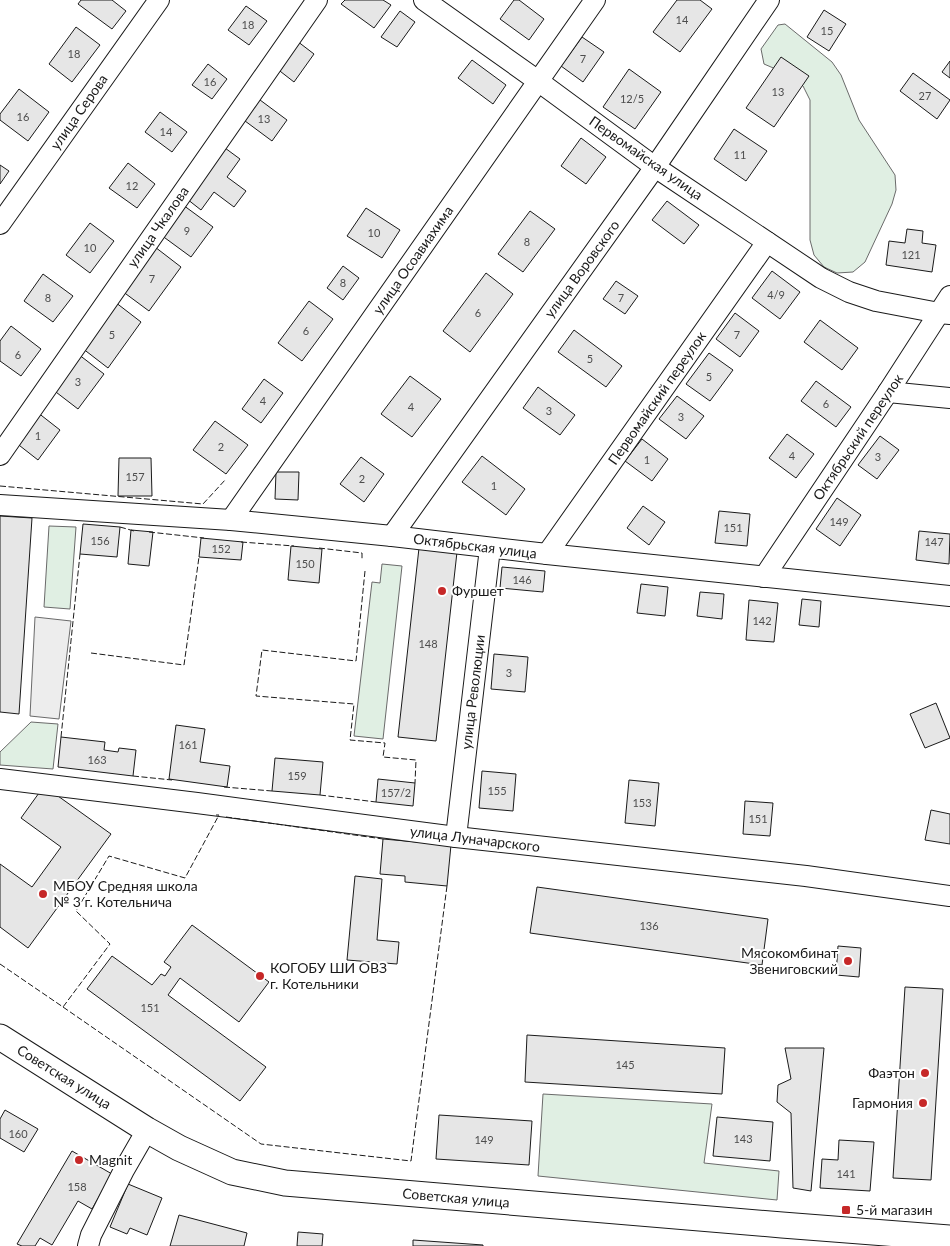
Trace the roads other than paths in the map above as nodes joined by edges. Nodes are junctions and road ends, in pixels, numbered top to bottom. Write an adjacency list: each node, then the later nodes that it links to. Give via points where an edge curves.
1 (159, 0): 8 (street, улица Серова)
2 (317, 0): 14 (street, улица Чкалова)
3 (424, 0): 6 (street, Первомайская улица)
4 (595, 0): 6 (street, улица Осоавиахима)
5 (769, 0): 7 (street, улица Воровского)
6 (538, 81): 7 (street, Первомайская улица); 16 (street, улица Осоавиахима)
7 (655, 167): 9 (street, Первомайская улица); 17 (street, улица Воровского)
8 (0, 224)
9 (767, 242): 11 (street, Первомайская улица, via 821,278 849,292 876,302); 19 (street, Первомайский переулок)
10 (950, 296): 11 (street, Октябрьский переулок)
11 (945, 314): 12 (street, Октябрьский переулок)
12 (888, 392): 13 (street); 20 (street, Октябрьский переулок)
13 (950, 398)
14 (0, 455)
15 (0, 505): 16 (street, Октябрьская улица)
16 (231, 520): 17 (street, Октябрьская улица)
17 (392, 536): 18 (street, Октябрьская улица)
18 (490, 548): 19 (street, Октябрьская улица); 23 (street, улица Революции)
19 (547, 554): 20 (street, Октябрьская улица)
20 (764, 577): 21 (street, Октябрьская улица)
21 (950, 596)
22 (0, 779): 23 (street, улица Луначарского)
23 (456, 837): 24 (street, улица Луначарского, via 806,876)
24 (950, 896)
25 (0, 1036): 26 (main road, Советская улица)
26 (147, 1130): 27 (main road, Советская улица, via 232,1172 285,1183); 28 (street)
27 (950, 1238)
28 (88, 1246)

